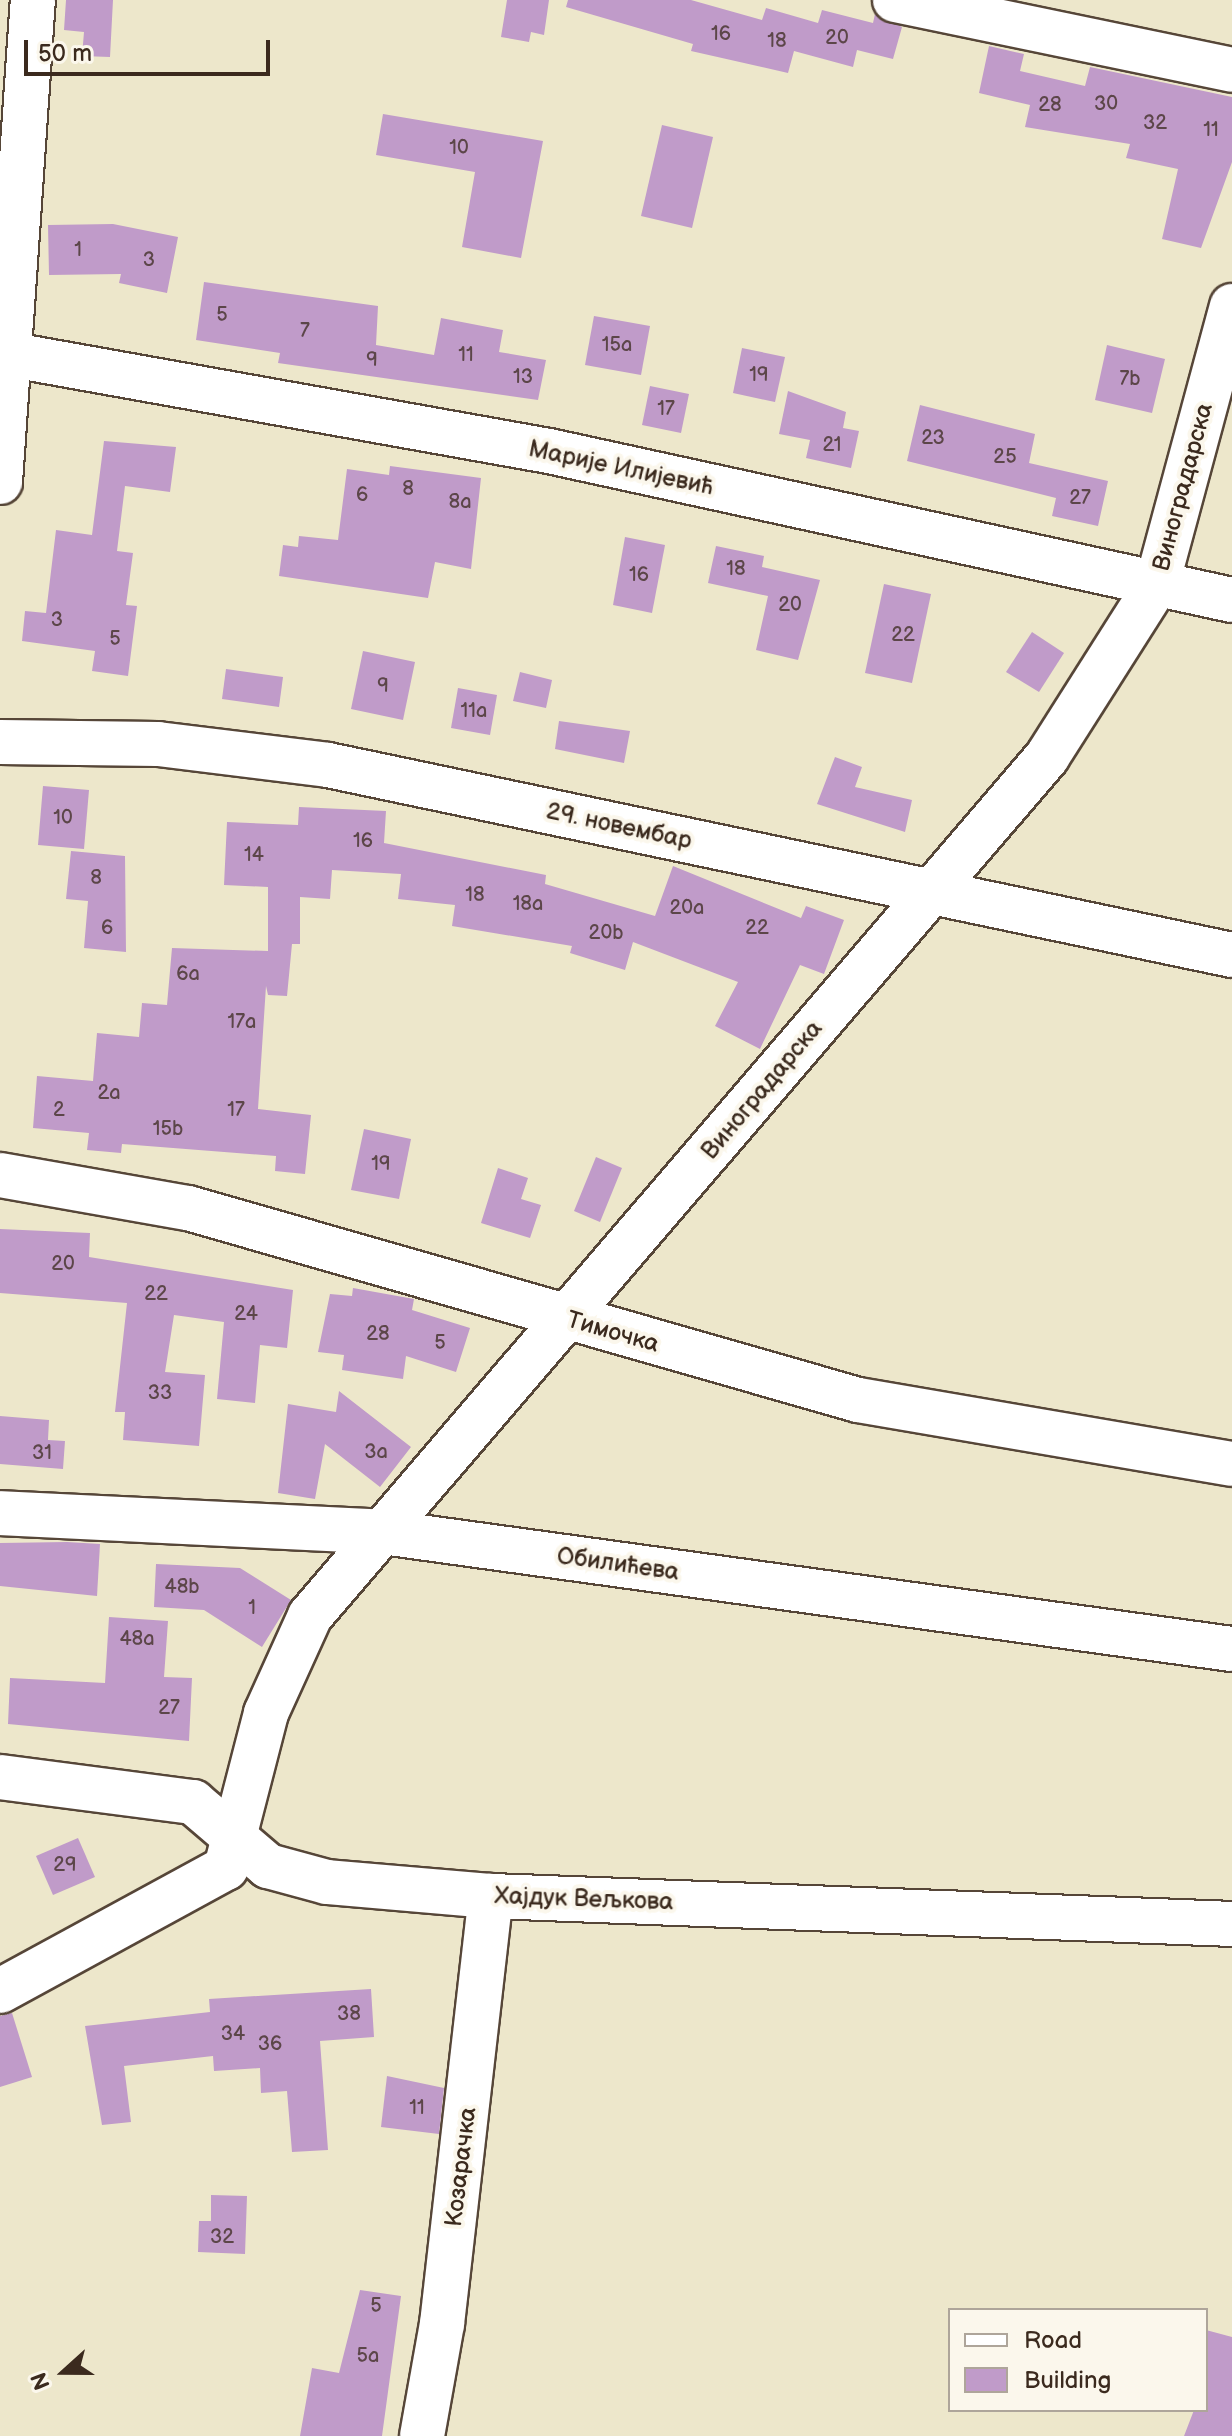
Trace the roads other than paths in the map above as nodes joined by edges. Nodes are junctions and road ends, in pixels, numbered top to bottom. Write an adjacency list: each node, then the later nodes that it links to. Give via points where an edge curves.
1 (33, 0): 5 (street)
2 (895, 0): 3 (street)
3 (1232, 70)
4 (1232, 306): 7 (street, Виноградарска)
5 (7, 354): 6 (street); 7 (street, Марије Илијевић, via 549,451)
6 (0, 482)
7 (1157, 584): 8 (street, Марије Илијевић); 10 (street, Виноградарска, via 1047,757)
8 (1232, 600)
9 (0, 742): 10 (street, 29. новембар, via 158,744 328,765)
10 (933, 892): 11 (street, 29. новембар); 13 (street, Виноградарска)
11 (1232, 955)
12 (0, 1175): 13 (street, Тимочка, via 188,1208 446,1277)
13 (563, 1319): 14 (street, Тимочка, via 858,1400); 16 (street, Виноградарска)
14 (1232, 1464)
15 (0, 1513): 16 (street, Обилићева)
16 (383, 1532): 17 (street, Обилићева); 19 (street, Виноградарска, via 310,1616 284,1662 248,1774)
17 (1232, 1649)
18 (0, 1777): 19 (street, Хајдук Вељкова, via 193,1802)
19 (238, 1840): 20 (street, Хајдук Вељкова, via 268,1866 301,1877); 22 (street, via 226,1868 200,1888)
20 (491, 1896): 21 (street, Хајдук Вељкова); 23 (street, Козарачка, via 442,2324)
21 (1232, 1924)
22 (0, 1991)
23 (422, 2436)

